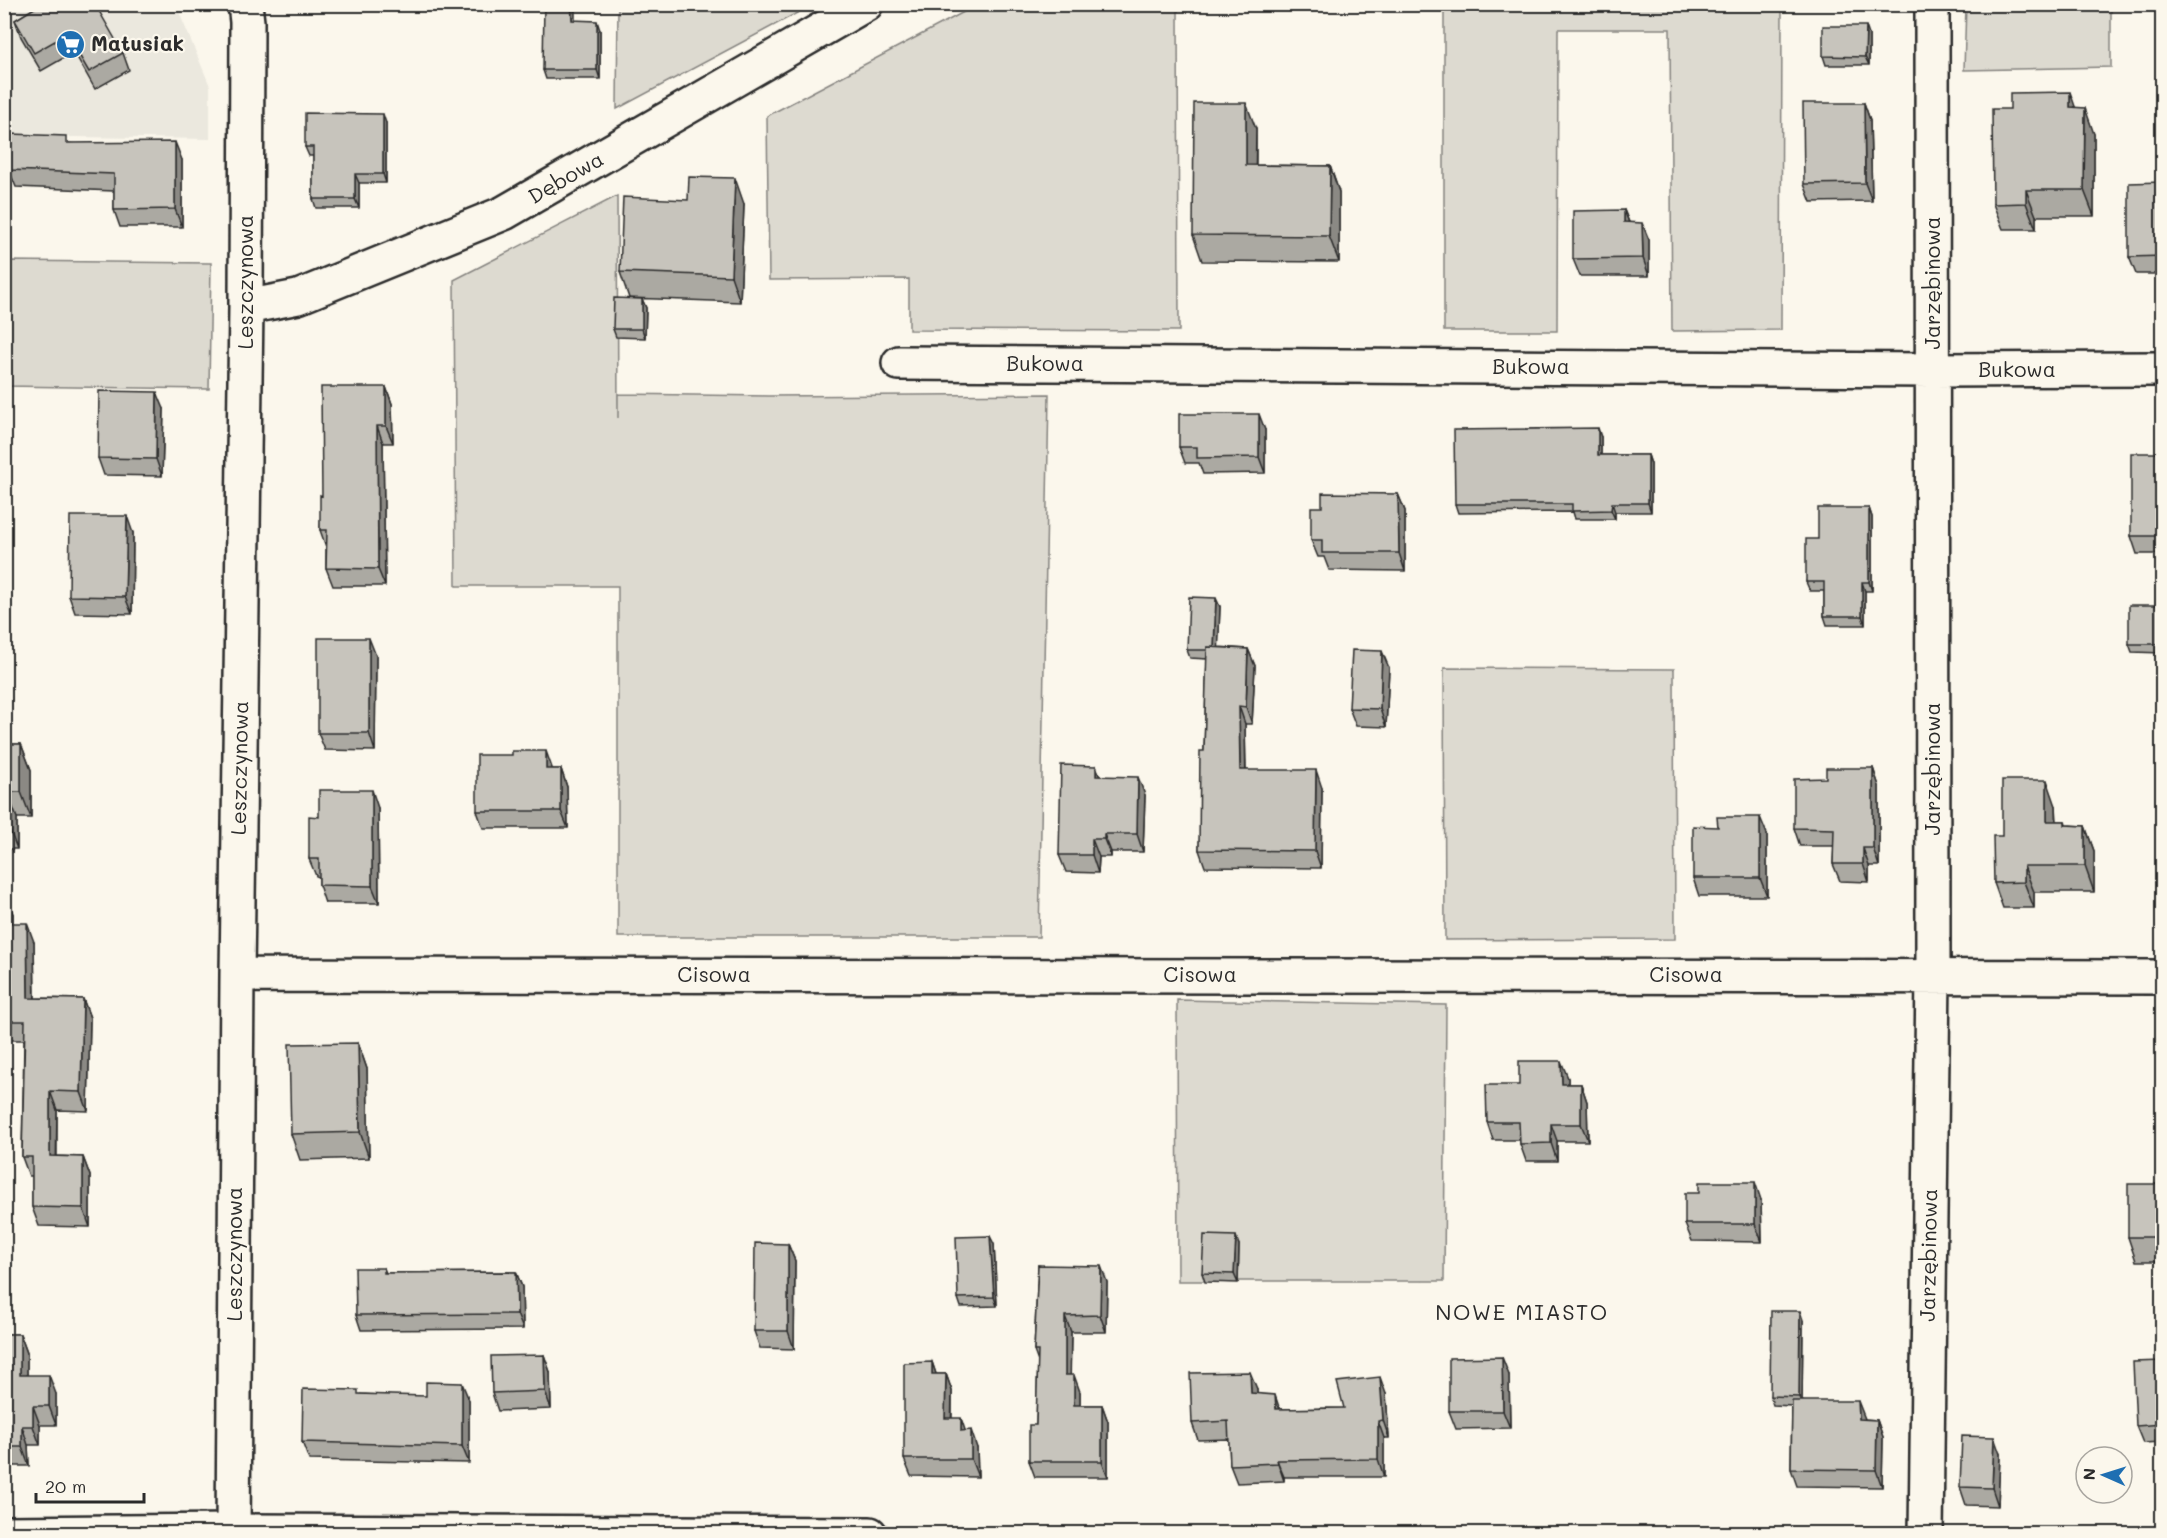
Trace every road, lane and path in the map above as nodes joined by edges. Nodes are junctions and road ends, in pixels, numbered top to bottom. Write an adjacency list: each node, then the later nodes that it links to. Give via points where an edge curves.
1 (245, 4): 4 (street, Leszczynowa)
2 (866, 4): 4 (street, Dębowa, via 504,213 298,297)
3 (1932, 4): 7 (street, Jarzębinowa)
4 (246, 308): 8 (street, Leszczynowa)
5 (899, 363): 7 (street, Bukowa)
6 (2163, 369): 7 (street, Bukowa)
7 (1933, 370): 9 (street, Jarzębinowa)
8 (237, 975): 9 (street, Cisowa); 11 (street, Leszczynowa)
9 (1933, 975): 10 (street, Cisowa); 14 (street, Jarzębinowa)
10 (2163, 977)
11 (233, 1532): 12 (street); 13 (street)
12 (4, 1533)
13 (870, 1533)
14 (1926, 1533)

